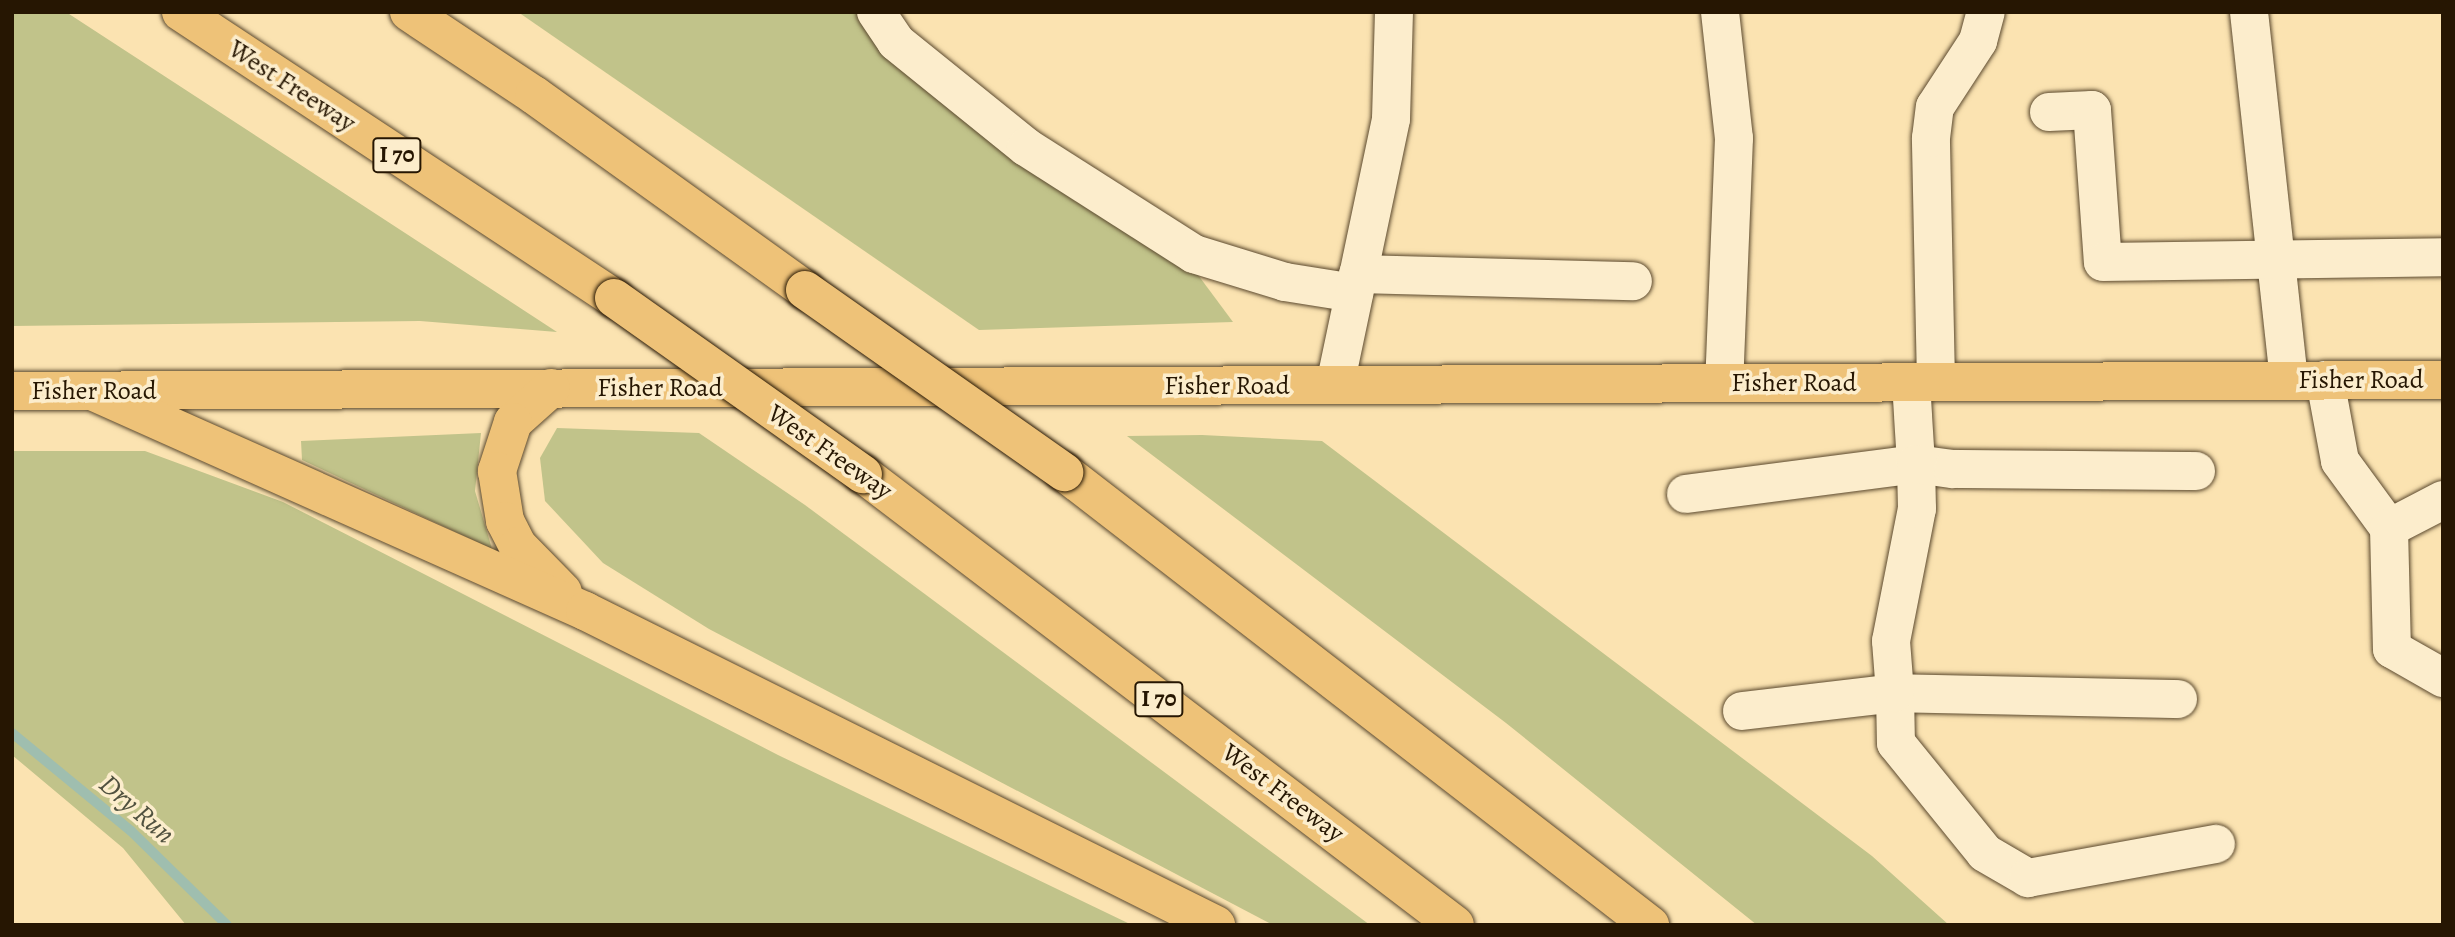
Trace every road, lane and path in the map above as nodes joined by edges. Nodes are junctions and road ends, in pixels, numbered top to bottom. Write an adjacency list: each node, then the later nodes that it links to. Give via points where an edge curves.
1 (181, 12): 33 (main road, West Freeway / I 70, bridge, via 614,298 863,474)
2 (409, 12): 34 (main road, bridge, via 534,95 1064,472)
3 (876, 12): 12 (lane, via 896,42 1027,148 1194,254 1285,282)
4 (1394, 12): 12 (lane, via 1391,119)
5 (1720, 12): 16 (lane, via 1734,138)
6 (1986, 12): 15 (lane, via 1978,41 1935,107)
7 (2249, 12): 9 (lane)
8 (2049, 112): 9 (lane, via 2092,110 2103,262)
9 (2276, 257): 10 (lane); 13 (lane)
10 (2443, 257)
11 (1633, 281): 12 (lane)
12 (1356, 283): 17 (lane)
13 (2307, 380): 14 (main road, Fisher Road); 15 (main road, Fisher Road); 25 (lane, via 2340,461)
14 (2443, 380)
15 (1924, 382): 16 (main road, Fisher Road); 21 (lane)
16 (1724, 383): 17 (main road, Fisher Road)
17 (1335, 386): 18 (main road, Fisher Road)
18 (551, 388): 20 (main road, Fisher Road); 26 (main road, via 513,422 497,471 499,496 518,546)
19 (12, 391): 20 (main road, Fisher Road)
20 (94, 392): 26 (main road)
21 (1916, 464): 22 (lane, via 1953,469); 23 (lane); 28 (lane, via 1917,509 1891,642)
22 (2196, 471)
23 (1686, 494)
24 (2443, 500): 25 (lane)
25 (2389, 528): 27 (lane, via 2392,649)
26 (585, 611): 32 (main road)
27 (2443, 678)
28 (1895, 693): 29 (lane); 30 (lane); 31 (lane, via 1896,743 1985,853 2028,878)
29 (2178, 699)
30 (1742, 711)
31 (2216, 844)
32 (1216, 925)
33 (1455, 925)
34 (1650, 925)

